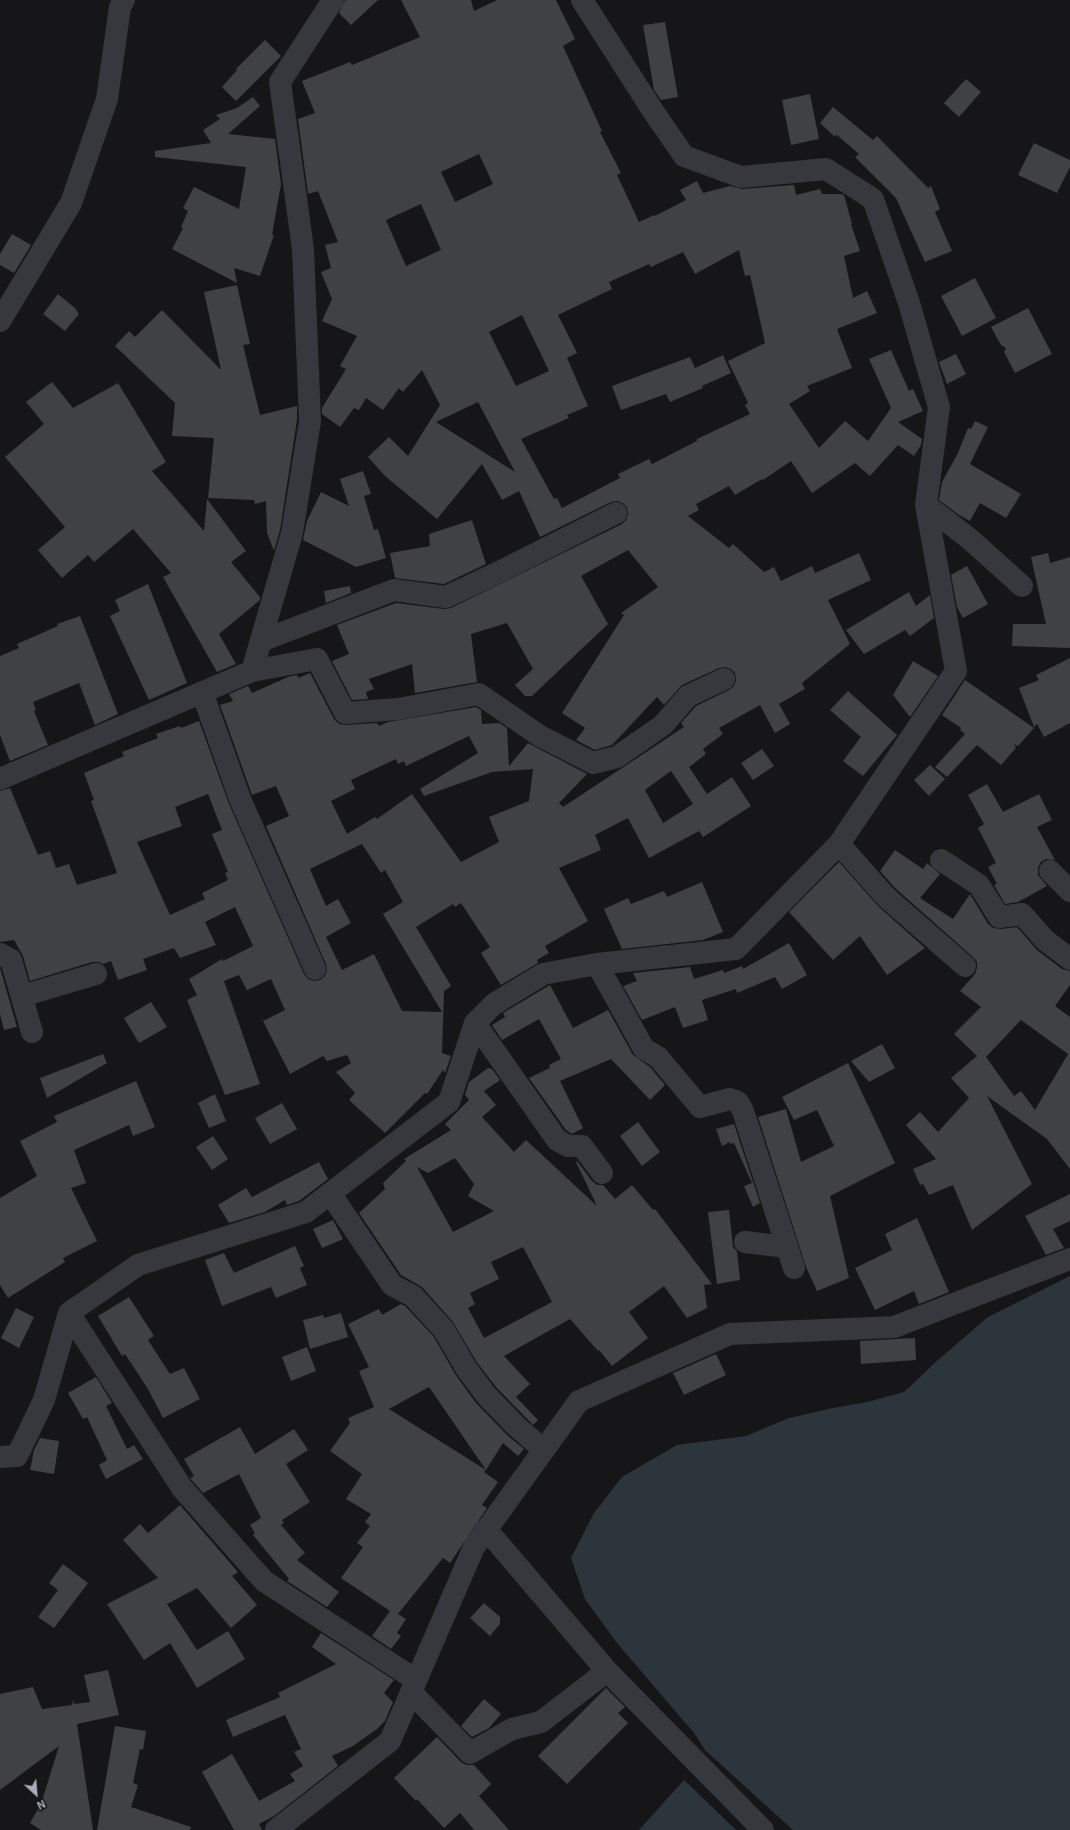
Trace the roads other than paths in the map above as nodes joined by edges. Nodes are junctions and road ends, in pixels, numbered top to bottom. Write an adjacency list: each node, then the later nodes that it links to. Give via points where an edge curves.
1 (124, 0): 4 (street, via 120,7 107,99 71,203)
2 (333, 0): 8 (street, via 280,82 303,249 310,421 292,534)
3 (582, 0): 5 (street, via 684,156 741,177 826,169 873,199 909,303 939,407)
4 (0, 321)
5 (926, 505): 7 (street, via 971,540); 13 (street, via 956,671)
6 (616, 513): 8 (street, via 446,597 394,590)
7 (1022, 586)
8 (261, 641): 9 (street)
9 (252, 671): 10 (street, via 317,659 345,712 398,709 479,694 540,736 593,763 617,757 663,726 688,696); 11 (street)
10 (724, 679)
11 (202, 692): 12 (street); 21 (street, via 240,799)
12 (0, 779)
13 (839, 844): 19 (street, via 736,949); 20 (street, via 886,897)
14 (941, 860): 18 (street, via 979,886 999,917 1022,914 1045,940)
15 (1050, 871): 16 (street)
16 (1070, 891)
17 (0, 954): 23 (street, via 11,960)
18 (1070, 959)
19 (597, 964): 24 (street, via 544,974 494,1004); 29 (street, via 644,1049 658,1057 700,1107 730,1099 738,1102)
20 (965, 966)
21 (315, 969)
22 (96, 974): 23 (street)
23 (22, 996): 25 (street)
24 (476, 1023): 26 (street, via 557,1140 568,1146 582,1146); 27 (street, via 449,1102)
25 (32, 1032)
26 (602, 1173)
27 (330, 1193): 32 (street, via 306,1212 138,1265); 33 (street, via 392,1285 413,1296 444,1330 466,1368 486,1395)
28 (745, 1242): 29 (street)
29 (787, 1247): 31 (street)
30 (1070, 1259): 33 (street, via 894,1327 730,1334 579,1402)
31 (794, 1268)
32 (70, 1313): 34 (street, via 44,1400 17,1456); 37 (street, via 182,1488 264,1581)
33 (544, 1450): 35 (street)
34 (0, 1457)
35 (486, 1529): 36 (street); 37 (street, via 474,1547)
36 (607, 1671): 37 (street, via 541,1722 512,1729 470,1752); 39 (street)
37 (413, 1686): 38 (street, via 390,1741)
38 (276, 1830)
39 (763, 1830)

